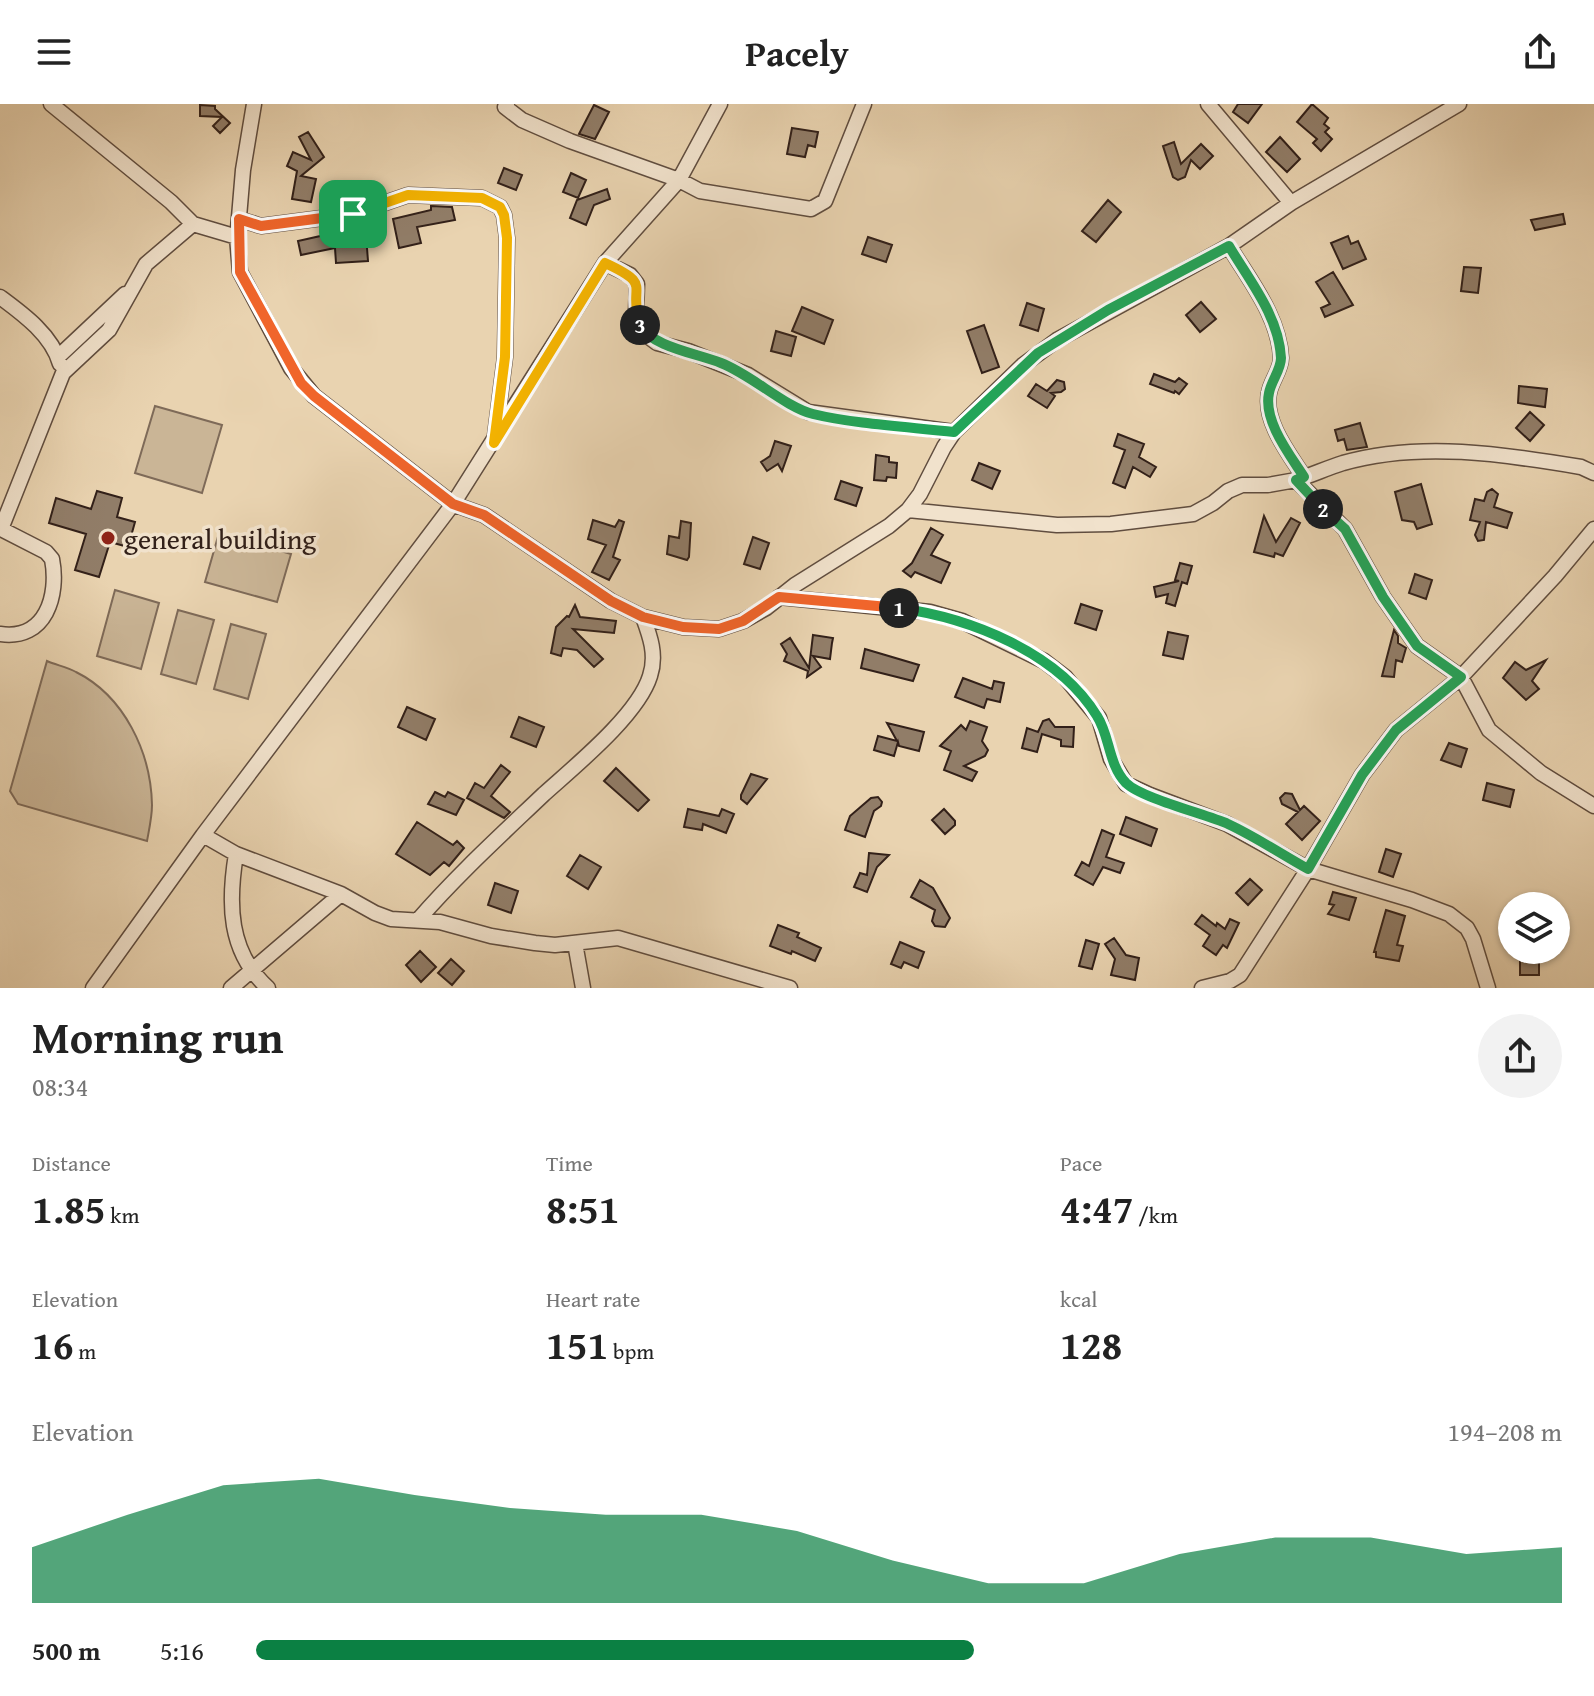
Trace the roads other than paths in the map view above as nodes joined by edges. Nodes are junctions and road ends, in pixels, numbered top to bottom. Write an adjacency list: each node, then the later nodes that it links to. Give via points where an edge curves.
1 (51, 104): 11 (street)
2 (254, 104): 10 (street)
3 (507, 104): 8 (street, via 522,120)
4 (720, 104): 8 (street)
5 (864, 104): 8 (street, via 825,201 811,209 700,191)
6 (1208, 104): 9 (street)
7 (1459, 104): 9 (street)
8 (679, 180): 14 (street)
9 (1291, 203): 13 (street)
10 (239, 219): 12 (street); 20 (street, via 261,226 353,214 408,195 482,198 500,207 507,238 505,357)
11 (193, 224): 12 (street); 15 (street)
12 (237, 237): 23 (street, via 240,272 301,383)
13 (1229, 246): 19 (street, via 1038,353); 22 (street, via 1275,326 1281,358 1269,391 1269,411)
14 (605, 263): 19 (street, via 637,284 640,327 657,343 748,375 808,412); 20 (street)
15 (146, 264): 17 (street, via 124,295); 18 (street, via 109,330)
16 (0, 297): 17 (street, via 31,321)
17 (58, 357): 18 (street)
18 (63, 373): 26 (street)
19 (954, 432): 24 (street)
20 (494, 443): 23 (street)
21 (1594, 473): 22 (street, via 1466,452 1397,453 1344,463)
22 (1300, 479): 24 (street, via 1242,485 1193,514 1111,524 1057,525); 30 (street, via 1345,529 1417,646)
23 (453, 504): 28 (street, via 484,515); 32 (street)
24 (908, 510): 27 (street)
25 (1594, 529): 30 (street)
26 (0, 530): 29 (street, via 46,552 55,576 55,593 39,622 24,631)
27 (779, 597): 28 (street, via 743,621 719,629); 34 (street, via 930,612 962,621 1044,661 1079,691 1099,718 1111,759 1126,784 1227,824)
28 (643, 617): 36 (street, via 654,660 637,701)
29 (0, 634)
30 (1461, 677): 31 (street, via 1489,730 1541,773); 34 (street, via 1396,730 1362,775)
31 (1594, 806)
32 (203, 835): 33 (street); 39 (street)
33 (236, 854): 35 (street); 38 (street, via 230,906)
34 (1308, 869): 44 (street, via 1240,975); 45 (street, via 1449,914 1473,939)
35 (341, 894): 36 (street, via 383,916); 38 (street)
36 (418, 920): 37 (street, via 535,943)
37 (575, 943): 42 (street); 43 (street, via 618,938)
38 (251, 971): 40 (street); 41 (street)
39 (93, 988)
40 (231, 988)
41 (268, 988)
42 (583, 988)
43 (790, 988)
44 (1202, 988)
45 (1488, 988)

